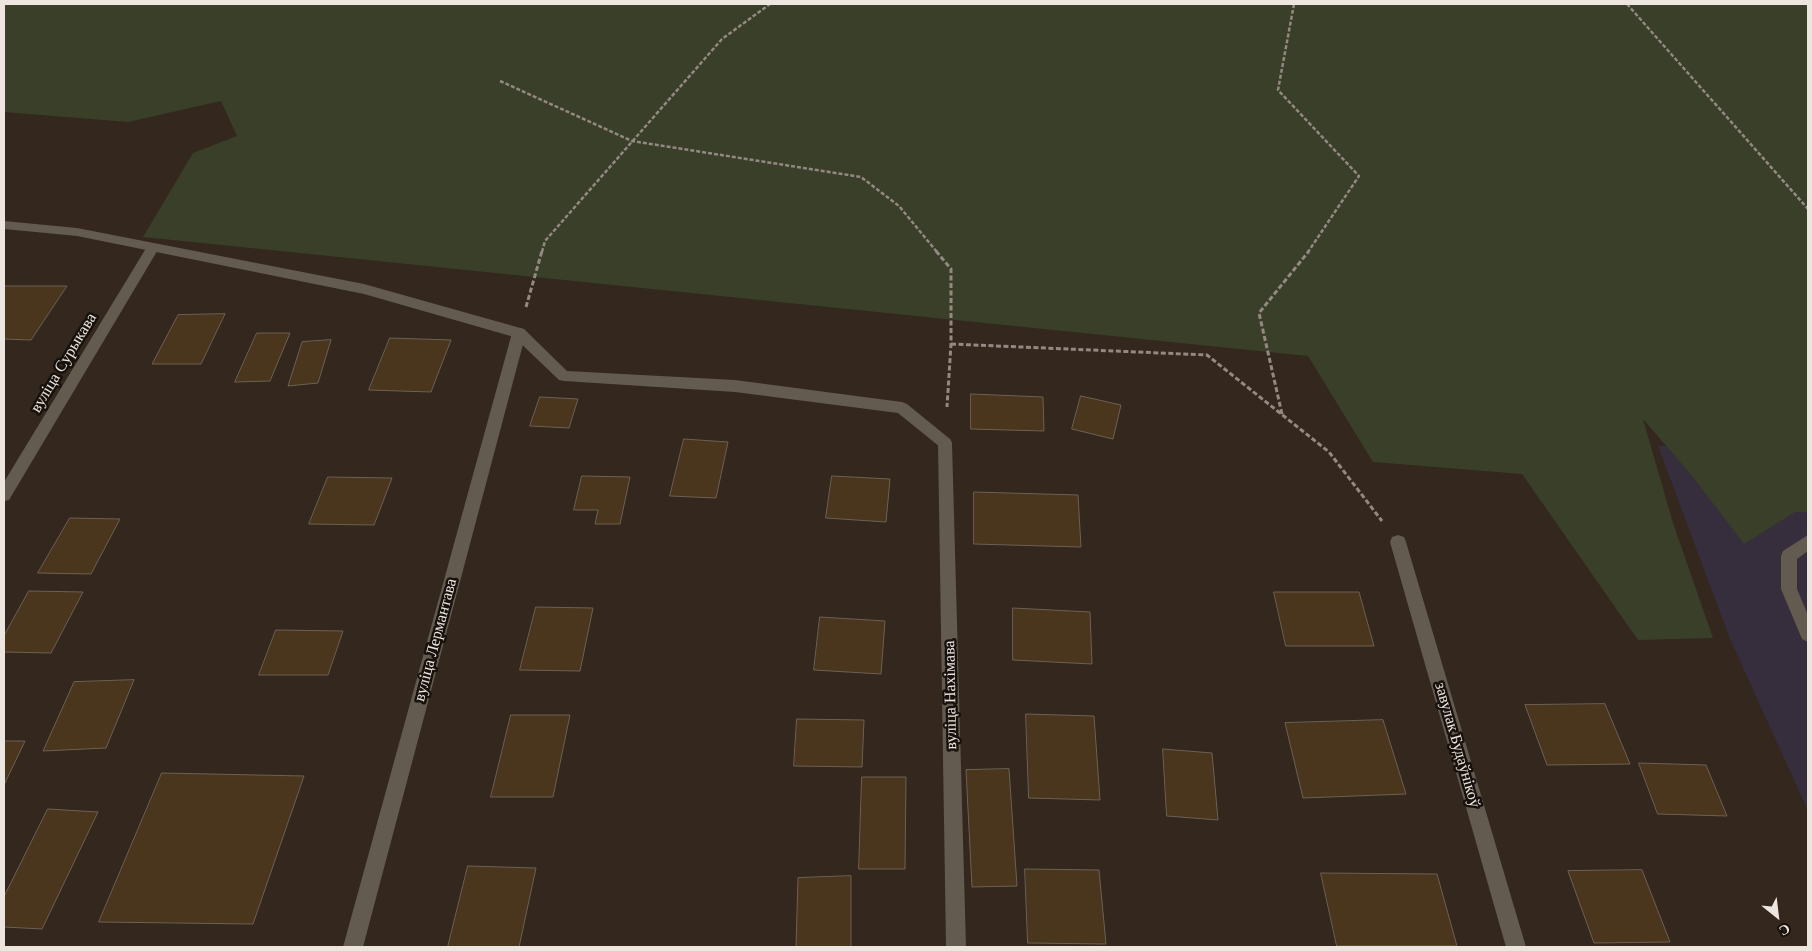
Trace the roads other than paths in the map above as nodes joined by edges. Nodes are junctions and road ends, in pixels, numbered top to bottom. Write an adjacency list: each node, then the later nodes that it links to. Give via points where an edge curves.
1 (4, 225): 2 (street, via 77,232)
2 (153, 248): 3 (street, via 364,289); 4 (street, вуліца Сурыкава)
3 (519, 333): 8 (street, вуліца Лермантава); 9 (street, вуліца Нахімава, via 564,376 735,386 902,408 945,443)
4 (4, 495)
5 (1398, 542): 10 (street, завулак Будаўнікоў)
6 (1808, 542): 7 (street, via 1789,556 1789,589)
7 (1808, 634)
8 (353, 947)
9 (956, 947)
10 (1516, 947)

